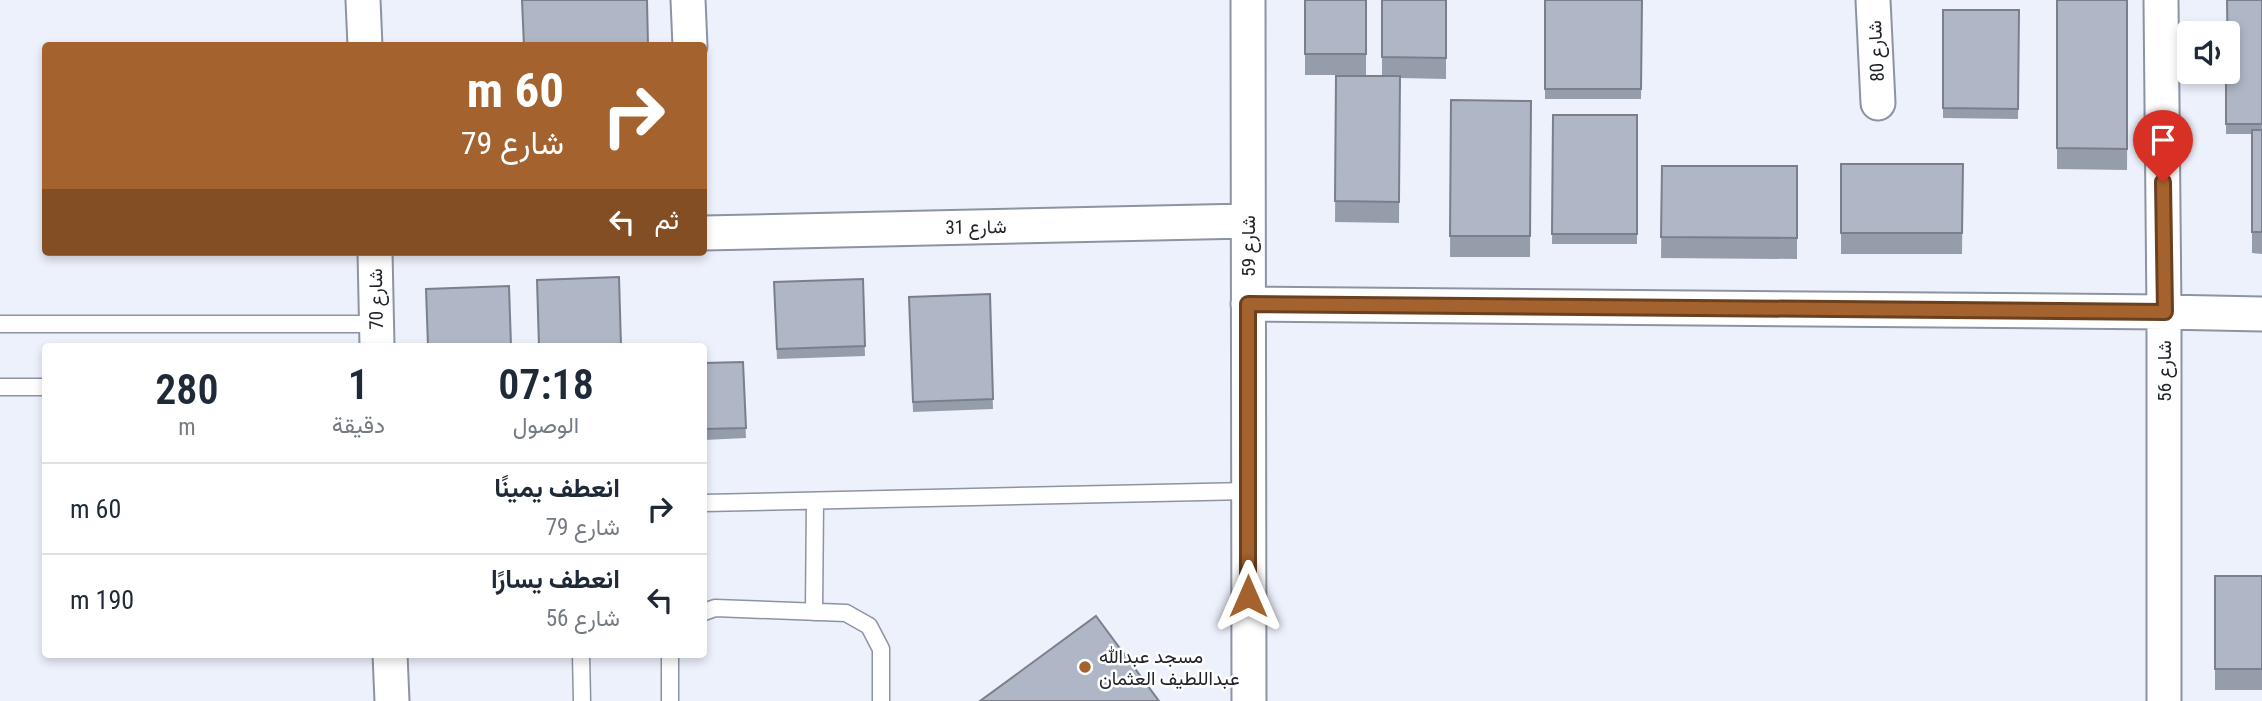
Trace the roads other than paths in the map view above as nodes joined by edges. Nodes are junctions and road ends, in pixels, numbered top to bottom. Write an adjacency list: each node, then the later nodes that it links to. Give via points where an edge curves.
1 (363, 0): 6 (street)
2 (688, 0): 7 (street)
3 (1248, 0): 9 (street, شارع 59)
4 (1873, 0): 8 (street, شارع 80)
5 (2161, 0): 13 (street, شارع 56)
6 (365, 42)
7 (690, 42)
8 (1878, 103)
9 (1248, 221): 10 (street, شارع 31); 12 (street, شارع 59)
10 (707, 233)
11 (375, 256): 16 (street, شارع 70)
12 (1248, 304): 13 (street); 19 (street, شارع 59)
13 (2165, 312): 14 (street); 32 (street, شارع 56)
14 (2262, 314)
15 (0, 324): 16 (lane)
16 (377, 335)
17 (0, 387): 18 (lane)
18 (42, 387)
19 (1248, 491): 20 (lane); 31 (street, شارع 59)
20 (815, 501): 21 (lane); 23 (lane)
21 (707, 503)
22 (707, 611): 23 (lane)
23 (814, 612): 30 (lane, via 846,613 869,626 881,649)
24 (390, 658): 27 (street)
25 (581, 658): 28 (lane)
26 (670, 658): 29 (lane)
27 (392, 701)
28 (582, 701)
29 (670, 701)
30 (881, 701)
31 (1248, 701)
32 (2164, 701)

